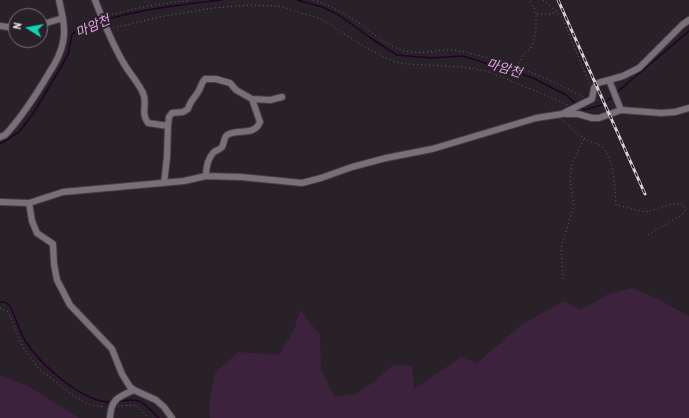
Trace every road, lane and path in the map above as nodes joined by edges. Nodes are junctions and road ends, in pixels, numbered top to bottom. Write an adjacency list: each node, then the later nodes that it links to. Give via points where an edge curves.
1 (61, 0): 9 (street)
2 (95, 0): 10 (street)
3 (191, 0): 10 (path, via 141,8)
4 (313, 0): 14 (path, via 332,7 380,39 406,52 453,50)
5 (529, 0): 8 (path)
6 (543, 0): 7 (path)
7 (557, 11): 8 (path, via 551,14); 16 (path, via 567,28)
8 (536, 14): 14 (path, via 533,43)
9 (63, 18): 12 (street); 25 (street, via 63,42 53,67 27,109 5,135)
10 (102, 18): 13 (street)
11 (689, 20): 15 (street, via 639,68)
12 (48, 23)
13 (107, 29): 22 (path, via 159,16 214,8 278,6 321,19 368,50 393,61 406,64 462,66 486,71); 24 (street, via 124,64 144,94 146,120 148,123)
14 (517, 67): 19 (path, via 566,87)
15 (609, 80): 16 (street, via 598,83); 20 (street)
16 (593, 93): 19 (street, via 592,99)
17 (282, 97): 18 (street, via 270,100)
18 (252, 99): 24 (street, via 236,90 230,83 205,79 188,109 172,113); 27 (street, via 259,116 258,126 250,132 227,135 220,149 213,152)
19 (588, 102): 22 (street)
20 (620, 108): 21 (street, via 662,113); 23 (street, via 598,118)
21 (689, 108)
22 (574, 109): 23 (street)
23 (562, 114): 26 (path, via 563,120); 27 (street, via 536,118 432,149 352,167 302,183)
24 (168, 126): 28 (street)
25 (0, 137)
26 (584, 139): 31 (path, via 602,146 606,151 613,174 616,205 644,212 677,204 684,205 686,211 682,215); 32 (path, via 572,163 570,181 574,206 562,244)
27 (206, 176): 28 (street, via 184,182)
28 (164, 183): 30 (street, via 63,192)
29 (0, 202): 30 (street)
30 (29, 203): 34 (street, via 37,233 53,244 54,264 62,292 70,305 112,349 122,374)
31 (646, 235)
32 (563, 279)
33 (0, 308): 35 (path, via 8,312 24,349 39,369 90,405)
34 (134, 390): 35 (street, via 117,398); 38 (street, via 156,400)
35 (112, 406): 36 (street); 37 (path, via 136,405)
36 (110, 418)
37 (148, 418)
38 (172, 418)

